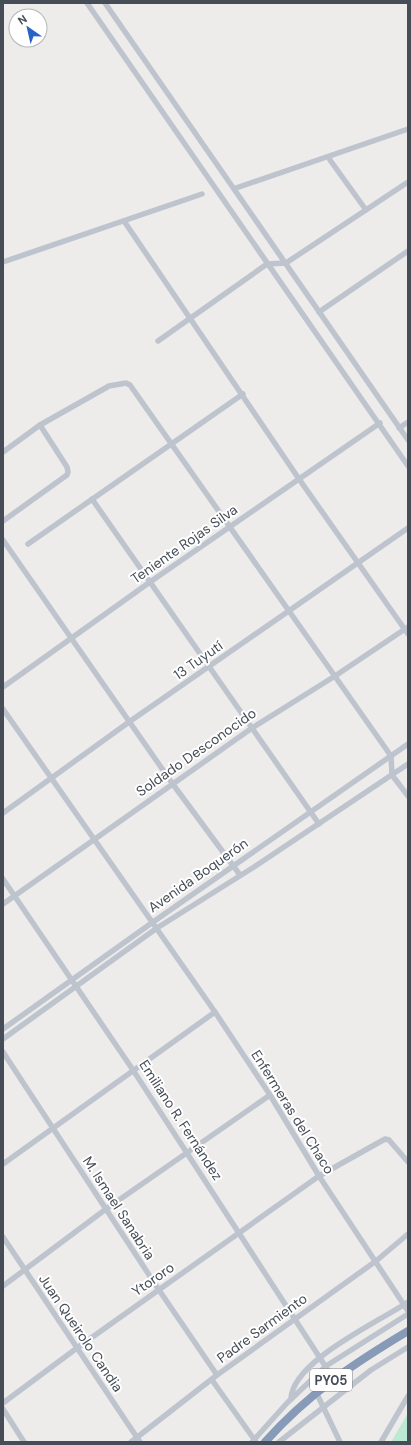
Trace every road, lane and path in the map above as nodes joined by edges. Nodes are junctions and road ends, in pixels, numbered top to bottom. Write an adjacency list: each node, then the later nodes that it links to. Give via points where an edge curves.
1 (87, 3): 13 (street)
2 (105, 3): 12 (street)
3 (408, 130): 6 (street)
4 (330, 160): 8 (street)
5 (408, 182): 8 (street)
6 (236, 188)
7 (202, 194): 9 (street)
8 (366, 210): 12 (street)
9 (124, 221): 11 (street); 15 (street)
10 (408, 251): 14 (street)
11 (3, 262)
12 (286, 263): 13 (street); 14 (street)
13 (267, 264): 15 (street); 19 (street)
14 (319, 312): 21 (street)
15 (191, 318): 16 (street); 17 (street)
16 (158, 341)
17 (243, 394): 23 (street); 26 (street)
18 (408, 422): 21 (street)
19 (380, 423): 25 (street); 26 (street, Teniente Rojas Silva)
20 (40, 425): 23 (street, via 109,386 126,382); 24 (street); 28 (street, via 67,467 67,475)
21 (399, 428): 22 (street)
22 (408, 440)
23 (173, 444): 27 (street); 29 (street)
24 (3, 452)
25 (408, 466)
26 (299, 479): 29 (street, Teniente Rojas Silva); 33 (street)
27 (92, 499): 32 (street); 34 (street)
28 (3, 521)
29 (230, 527): 34 (street, Teniente Rojas Silva); 35 (street)
30 (408, 528): 33 (street, 13 Tuyutí)
31 (3, 540): 37 (street)
32 (28, 544)
33 (359, 562): 35 (street, 13 Tuyutí); 36 (street)
34 (150, 582): 37 (street, Teniente Rojas Silva); 38 (street)
35 (289, 611): 38 (street, 13 Tuyutí); 39 (street)
36 (407, 630): 39 (street, Soldado Desconocido)
37 (71, 637): 40 (street, Teniente Rojas Silva); 42 (street)
38 (208, 667): 42 (street, 13 Tuyutí); 43 (street)
39 (335, 676): 43 (street, Soldado Desconocido); 45 (street)
40 (3, 687)
41 (3, 709): 48 (street, Enfermeras del Chaco)
42 (129, 722): 48 (street, 13 Tuyutí); 49 (street)
43 (252, 728): 49 (street, Soldado Desconocido); 51 (street)
44 (408, 744): 45 (street, Avenida Boquerón)
45 (391, 756): 47 (street); 51 (street, Avenida Boquerón)
46 (408, 764): 47 (street, Avenida Boquerón)
47 (392, 775): 50 (street); 53 (street, Avenida Boquerón)
48 (50, 778): 52 (street, 13 Tuyutí); 54 (street, Enfermeras del Chaco)
49 (172, 783): 54 (street, Soldado Desconocido); 55 (street)
50 (408, 796)
51 (310, 812): 53 (street); 55 (street, Avenida Boquerón)
52 (3, 813)
53 (319, 824): 56 (street, Avenida Boquerón)
54 (94, 839): 58 (street, Soldado Desconocido); 60 (street, Enfermeras del Chaco)
55 (232, 866): 56 (street); 60 (street, Avenida Boquerón)
56 (240, 875): 61 (street, Avenida Boquerón)
57 (3, 879): 58 (street, Emiliano R. Fernández)
58 (14, 896): 59 (street, Soldado Desconocido); 62 (street, Emiliano R. Fernández)
59 (3, 904)
60 (152, 922): 61 (street, Enfermeras del Chaco); 62 (street, Avenida Boquerón)
61 (157, 928): 63 (street, Avenida Boquerón); 64 (street, Enfermeras del Chaco)
62 (72, 980): 63 (street, Emiliano R. Fernández); 65 (street, Avenida Boquerón)
63 (76, 986): 66 (street, Avenida Boquerón); 68 (street, Emiliano R. Fernández)
64 (215, 1012): 68 (street); 69 (street, Enfermeras del Chaco)
65 (3, 1029)
66 (3, 1039)
67 (3, 1052): 70 (street, M. Ismael Sanabria)
68 (133, 1070): 70 (street); 71 (street, Emiliano R. Fernández)
69 (270, 1095): 71 (street); 74 (street, Enfermeras del Chaco)
70 (53, 1128): 73 (street); 75 (street, M. Ismael Sanabria)
71 (188, 1152): 75 (street); 76 (street, Emiliano R. Fernández)
72 (408, 1162): 74 (street, Ytororo, via 385,1139)
73 (3, 1164)
74 (319, 1176): 76 (street, Ytororo); 79 (street, Enfermeras del Chaco)
75 (106, 1209): 80 (street); 82 (street, M. Ismael Sanabria)
76 (240, 1232): 82 (street, Ytororo); 85 (street, Emiliano R. Fernández)
77 (408, 1234): 79 (street, Padre Sarmiento)
78 (3, 1237): 80 (street, Juan Queirolo Candia)
79 (376, 1261): 83 (street, Enfermeras del Chaco); 85 (street, Padre Sarmiento)
80 (25, 1269): 81 (street); 88 (street, Juan Queirolo Candia)
81 (3, 1286)
82 (159, 1290): 88 (street, Ytororo); 91 (street, M. Ismael Sanabria)
83 (406, 1303): 84 (street, Enfermeras del Chaco); 89 (street)
84 (408, 1312): 90 (street)
85 (296, 1318): 89 (street, Emiliano R. Fernández); 91 (street, Padre Sarmiento)
86 (408, 1331): 92 (highway, PY05)
87 (408, 1347): 98 (street, via 371,1370)
88 (77, 1348): 97 (street, Ytororo); 100 (street, Juan Queirolo Candia)
89 (320, 1356): 90 (street, Emiliano R. Fernández); 96 (street, via 295,1384)
90 (326, 1366): 92 (street, Emiliano R. Fernández); 96 (street)
91 (217, 1375): 93 (street, Padre Sarmiento)
92 (333, 1378): 94 (highway, PY05)
93 (212, 1380): 100 (street, Padre Sarmiento); 101 (street)
94 (316, 1392): 98 (street); 104 (highway, PY05)
95 (408, 1396): 107 (street)
96 (291, 1399): 101 (street)
97 (3, 1404)
98 (323, 1408): 105 (street); 106 (street)
99 (3, 1409): 102 (street)
100 (139, 1440): 103 (street, Padre Sarmiento)
101 (254, 1441)
102 (24, 1442)
103 (131, 1442)
104 (265, 1442)
105 (278, 1442)
106 (340, 1442)
107 (381, 1442)

